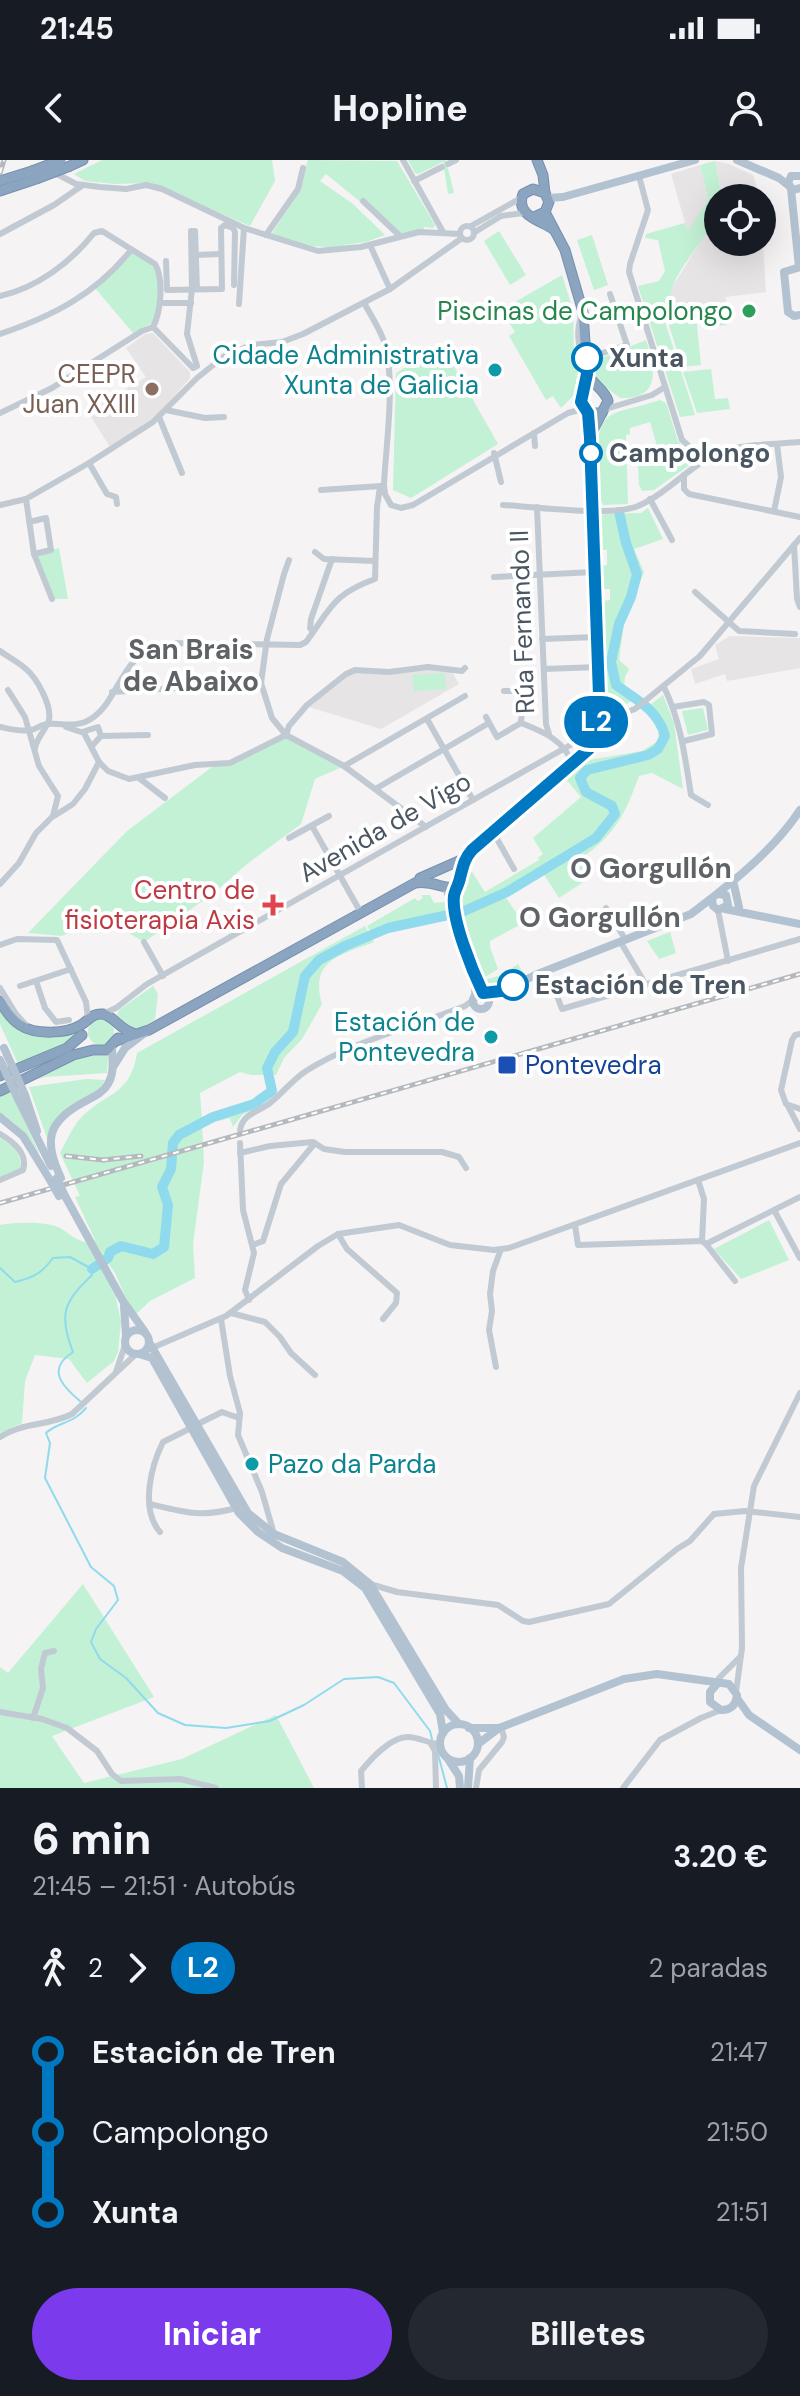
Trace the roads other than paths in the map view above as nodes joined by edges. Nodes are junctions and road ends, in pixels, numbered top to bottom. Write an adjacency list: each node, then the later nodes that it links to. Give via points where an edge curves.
1 (83, 160): 6 (highway)
2 (403, 160): 14 (street)
3 (695, 160): 5 (main road)
4 (737, 160): 16 (main road)
5 (683, 162): 12 (main road)
6 (65, 163): 11 (highway, bridge)
7 (538, 163): 18 (highway); 22 (highway)
8 (449, 164): 14 (street)
9 (800, 167): 16 (street)
10 (303, 168): 30 (street, via 298,189)
11 (34, 171): 15 (highway); 17 (street)
12 (639, 176): 22 (main road); 55 (street, via 648,210 629,272)
13 (0, 181): 15 (highway)
14 (414, 181): 28 (street)
15 (14, 182): 19 (highway)
16 (794, 182): 24 (main road)
17 (83, 185): 25 (street, via 154,187); 29 (street)
18 (533, 189): 20 (highway); 22 (highway)
19 (0, 191)
20 (521, 198): 23 (highway); 26 (street)
21 (363, 201): 31 (street)
22 (547, 202): 23 (highway); 27 (highway)
23 (529, 215): 26 (street, via 501,216); 27 (highway)
24 (797, 226): 37 (main road)
25 (244, 228): 30 (street); 46 (street)
26 (473, 229): 32 (street, via 464,226); 32 (street, via 470,240)
27 (553, 229): 50 (highway, via 565,250 583,312)
28 (443, 232): 31 (street); 32 (street)
29 (0, 234)
30 (266, 235): 33 (street, via 318,251)
31 (400, 236): 33 (street)
32 (461, 236): 40 (street)
33 (370, 245): 40 (street)
34 (131, 250): 42 (street, via 102,231 94,233 52,273); 48 (street, via 160,273); 49 (street, via 95,288)
35 (221, 254): 38 (street, via 225,225 235,232); 39 (street, via 194,256); 39 (street, via 222,289)
36 (166, 261): 39 (street, via 167,290)
37 (799, 267): 47 (main road, via 788,269 782,279 788,312)
38 (234, 285)
39 (195, 289): 44 (street)
40 (390, 289): 45 (street)
41 (610, 294): 50 (street, via 627,345)
42 (0, 296)
43 (164, 303): 44 (street)
44 (191, 303): 51 (street, via 187,334)
45 (364, 303): 52 (street, via 291,340 236,351); 78 (street, via 384,341 389,369)
46 (239, 304)
47 (800, 315)
48 (153, 327): 51 (street, via 188,365); 62 (street)
49 (0, 334)
50 (587, 360): 53 (highway)
51 (197, 366): 52 (street); 54 (street)
52 (205, 370): 54 (street)
53 (587, 374): 56 (highway); 58 (highway)
54 (197, 378): 60 (street)
55 (665, 387): 59 (street); 70 (street, via 682,440)
56 (598, 389): 57 (highway); 58 (highway, via 590,390)
57 (607, 397): 59 (street); 61 (highway)
58 (584, 404): 61 (highway); 65 (street); 66 (highway); 71 (street)
59 (621, 404): 61 (street)
60 (166, 410): 63 (street); 64 (street)
61 (604, 411): 66 (highway)
62 (0, 413)
63 (159, 417): 73 (street); 75 (street)
64 (224, 417)
65 (534, 433): 69 (street); 71 (street)
66 (590, 438): 87 (highway)
67 (800, 442): 68 (street)
68 (777, 444): 72 (street); 88 (street, via 781,477)
69 (535, 446)
70 (697, 453): 72 (street); 74 (street)
71 (495, 455): 77 (street); 82 (street, via 412,503)
72 (714, 455): 74 (street)
73 (89, 463): 80 (street); 83 (street)
74 (696, 467): 76 (street)
75 (182, 473)
76 (684, 475): 81 (street); 88 (street, via 689,494)
77 (501, 482)
78 (382, 486): 79 (street); 82 (street); 89 (street)
79 (321, 490)
80 (26, 499): 84 (street); 91 (street)
81 (650, 499): 87 (street, via 633,507); 93 (street)
82 (389, 502): 89 (street)
83 (117, 504)
84 (0, 505)
85 (503, 505): 86 (street)
86 (537, 507): 87 (street); 103 (street, Rúa Fernando II)
87 (593, 510): 102 (highway)
88 (774, 511): 90 (street)
89 (377, 517): 101 (street)
90 (800, 517)
91 (29, 522): 96 (street, via 46,518); 98 (street)
92 (800, 538): 94 (street, Avenida de Vigo)
93 (672, 540)
94 (794, 545): 107 (street); 108 (street, Avenida de Vigo)
95 (59, 548): 96 (street)
96 (51, 550): 98 (street)
97 (315, 552): 99 (street)
98 (34, 554): 106 (street)
99 (332, 559): 101 (street); 109 (street, via 311,619)
100 (289, 560): 113 (street)
101 (375, 561): 109 (street, via 375,579 342,593)
102 (594, 572): 103 (street); 111 (highway)
103 (540, 575): 104 (street); 112 (street, Rúa Fernando II)
104 (494, 577)
105 (695, 592): 108 (street)
106 (52, 599)
107 (800, 607)
108 (730, 623): 110 (street, via 739,631); 120 (street, Avenida de Vigo)
109 (313, 632): 113 (street, via 300,645)
110 (795, 634)
111 (597, 637): 112 (street); 115 (highway)
112 (542, 639): 117 (street, Rúa Fernando II)
113 (267, 645): 118 (street, via 152,645); 119 (street)
114 (0, 653): 130 (street, via 36,681 49,710)
115 (598, 667): 117 (street); 128 (highway)
116 (465, 668): 137 (street, via 355,670 307,705)
117 (544, 669): 135 (street, Rúa Fernando II)
118 (119, 681): 122 (street); 124 (street)
119 (261, 683): 122 (street); 137 (street, via 272,718)
120 (664, 687): 126 (street); 128 (street, Avenida de Vigo, via 640,706)
121 (8, 690): 133 (street)
122 (123, 691): 124 (street)
123 (504, 691): 129 (street, via 523,691)
124 (112, 692): 132 (street, via 98,715)
125 (465, 696): 127 (street)
126 (673, 707): 139 (street); 139 (street, via 709,705 712,734)
127 (427, 719): 142 (street); 146 (street)
128 (604, 719): 141 (street, Avenida de Vigo); 144 (highway, via 589,749)
129 (521, 723): 135 (street); 142 (street, via 497,737 487,720)
130 (48, 724): 132 (street); 133 (street); 143 (street)
131 (0, 727): 133 (street)
132 (63, 727): 134 (street)
133 (29, 731): 143 (street)
134 (82, 732): 138 (street, via 98,727); 140 (street)
135 (549, 734): 141 (street)
136 (148, 735): 138 (street)
137 (286, 735): 146 (street); 147 (street, via 230,763)
138 (101, 736): 140 (street)
139 (684, 741): 151 (street, via 691,795)
140 (92, 746): 145 (street)
141 (563, 749): 144 (street); 150 (street, Avenida de Vigo)
142 (445, 750): 148 (street); 150 (street)
143 (35, 752): 153 (street, via 56,790)
144 (573, 760): 157 (highway)
145 (99, 762): 147 (street, via 108,771); 153 (street, via 73,804)
146 (344, 766): 148 (street)
147 (139, 778): 149 (street)
148 (377, 788): 156 (street)
149 (165, 798)
150 (473, 800): 156 (street, Avenida de Vigo)
151 (708, 805)
152 (798, 815): 164 (main road)
153 (53, 816): 166 (street)
154 (329, 816): 155 (street)
155 (312, 826): 158 (street); 162 (street)
156 (426, 827): 162 (street, Avenida de Vigo)
157 (493, 832): 159 (highway); 161 (street)
158 (289, 838)
159 (466, 856): 160 (highway); 163 (highway)
160 (446, 868): 163 (highway, via 457,870); 165 (highway); 167 (highway, via 438,877)
161 (514, 869)
162 (340, 876): 172 (street); 181 (street, Avenida de Vigo)
163 (459, 881): 167 (highway); 171 (main road)
164 (736, 881): 168 (main road); 170 (main road)
165 (415, 883): 167 (highway); 172 (highway)
166 (0, 884)
167 (443, 886): 171 (main road)
168 (721, 902): 170 (main road); 175 (main road); 178 (street)
169 (606, 908): 175 (street)
170 (742, 909): 173 (main road)
171 (455, 910): 186 (main road)
172 (361, 913): 192 (highway)
173 (800, 924)
174 (800, 939): 178 (street)
175 (623, 940): 180 (main road); 183 (street)
176 (144, 942): 181 (street)
177 (0, 945): 179 (street, via 17,939 57,940)
178 (728, 961): 183 (street)
179 (71, 969): 182 (street); 188 (street)
180 (547, 970): 183 (street, via 562,1009); 186 (main road)
181 (163, 976): 188 (street, Avenida de Vigo)
182 (36, 981): 184 (street); 189 (street, via 56,1022)
183 (646, 985)
184 (20, 986)
185 (0, 988): 191 (street, via 20,1020)
186 (480, 998): 207 (street, via 324,1061 245,1117)
187 (0, 1001): 191 (highway, via 20,1025)
188 (93, 1017): 190 (highway, via 112,1018); 191 (highway, via 70,1028); 194 (highway)
189 (69, 1020)
190 (118, 1027): 192 (highway); 196 (highway)
191 (39, 1031)
192 (141, 1033): 196 (highway); 199 (main road, via 125,1048)
193 (800, 1034): 203 (street, via 792,1040 782,1086)
194 (82, 1035): 197 (highway); 200 (highway, via 67,1048)
195 (0, 1039): 202 (main road, bridge)
196 (114, 1044): 197 (highway); 199 (main road)
197 (93, 1050): 201 (highway)
198 (0, 1060): 202 (main road, bridge)
199 (112, 1073): 214 (main road, via 103,1090 64,1115 51,1133)
200 (0, 1076)
201 (0, 1091)
202 (22, 1097): 214 (main road)
203 (788, 1106): 204 (street); 206 (street)
204 (800, 1109)
205 (0, 1117): 214 (main road, via 30,1144)
206 (800, 1129)
207 (240, 1130)
208 (0, 1134): 215 (street, via 20,1150 25,1164)
209 (240, 1143): 212 (street)
210 (315, 1143): 212 (street); 213 (street, via 345,1152 442,1152 459,1157); 222 (street, via 281,1184 263,1241)
211 (800, 1143): 216 (street)
212 (240, 1153): 222 (street, via 243,1210)
213 (466, 1168)
214 (56, 1179): 229 (main road, bridge)
215 (0, 1180)
216 (698, 1180): 219 (street); 221 (street, via 704,1199)
217 (800, 1197): 218 (street)
218 (774, 1210): 221 (street); 224 (street)
219 (575, 1225): 221 (street, via 578,1245); 223 (street)
220 (338, 1234): 223 (street, via 399,1225 450,1245); 227 (street); 233 (street, via 347,1249 397,1293)
221 (704, 1243): 225 (street)
222 (253, 1245): 226 (street)
223 (501, 1249): 237 (street, via 490,1294)
224 (800, 1258)
225 (735, 1281)
226 (248, 1286): 227 (street); 228 (street); 230 (street)
227 (260, 1291): 228 (street)
228 (250, 1299): 230 (street)
229 (123, 1301): 234 (main road); 236 (main road)
230 (240, 1306): 231 (street)
231 (231, 1313): 232 (street); 239 (street, via 265,1322)
232 (221, 1319): 236 (street); 242 (street)
233 (383, 1319)
234 (126, 1335): 235 (main road); 236 (main road, via 135,1329)
235 (125, 1345): 236 (main road, via 129,1351); 238 (street)
236 (149, 1345): 238 (street); 243 (main road); 243 (main road)
237 (496, 1367)
238 (116, 1372): 244 (street, via 72,1414)
239 (315, 1375)
240 (800, 1393): 241 (street)
241 (797, 1408): 247 (street, via 757,1476)
242 (240, 1415): 243 (street, via 222,1412); 250 (street, via 238,1435)
243 (195, 1426): 245 (street, via 163,1442 152,1466); 246 (main road); 250 (main road, via 248,1513)
244 (0, 1437)
245 (150, 1504): 246 (street, via 191,1514); 249 (street)
246 (236, 1508): 269 (main road, via 282,1548 343,1571 365,1588 440,1714)
247 (750, 1512): 248 (street); 252 (street, via 714,1514 690,1541 597,1608 529,1622 498,1605); 255 (street, via 740,1580)
248 (800, 1517)
249 (160, 1532)
250 (274, 1534): 251 (main road, via 343,1562)
251 (370, 1584): 252 (street); 253 (main road)
252 (397, 1592): 253 (street, via 387,1592)
253 (382, 1600): 266 (main road)
254 (54, 1651): 264 (street, via 43,1654 43,1688)
255 (742, 1654): 256 (street); 258 (street, via 719,1678)
256 (741, 1664): 258 (street); 259 (street)
257 (691, 1680): 258 (main road); 260 (main road); 267 (main road, via 657,1674 624,1679)
258 (721, 1683): 259 (main road, via 733,1687); 260 (main road, via 712,1688)
259 (736, 1695): 261 (main road, via 734,1705); 263 (main road)
260 (710, 1700): 261 (main road); 265 (street)
261 (724, 1710): 263 (main road); 265 (street)
262 (0, 1712): 264 (street)
263 (749, 1715): 272 (main road)
264 (33, 1718): 275 (street, via 73,1732 121,1781 180,1779)
265 (701, 1718): 281 (street, via 660,1740)
266 (459, 1724): 268 (main road); 269 (main road)
267 (500, 1727): 268 (main road); 271 (main road); 280 (street, via 504,1737 479,1770)
268 (469, 1728): 271 (main road)
269 (443, 1733): 270 (main road)
270 (436, 1744): 273 (main road); 276 (street, via 409,1737 392,1743 361,1771); 277 (street)
271 (478, 1744): 274 (main road)
272 (800, 1750)
273 (447, 1758): 274 (main road); 278 (main road)
274 (470, 1758): 279 (main road)
275 (216, 1788)
276 (362, 1788)
277 (436, 1788)
278 (460, 1788)
279 (468, 1788)
280 (476, 1788)
281 (623, 1788)

